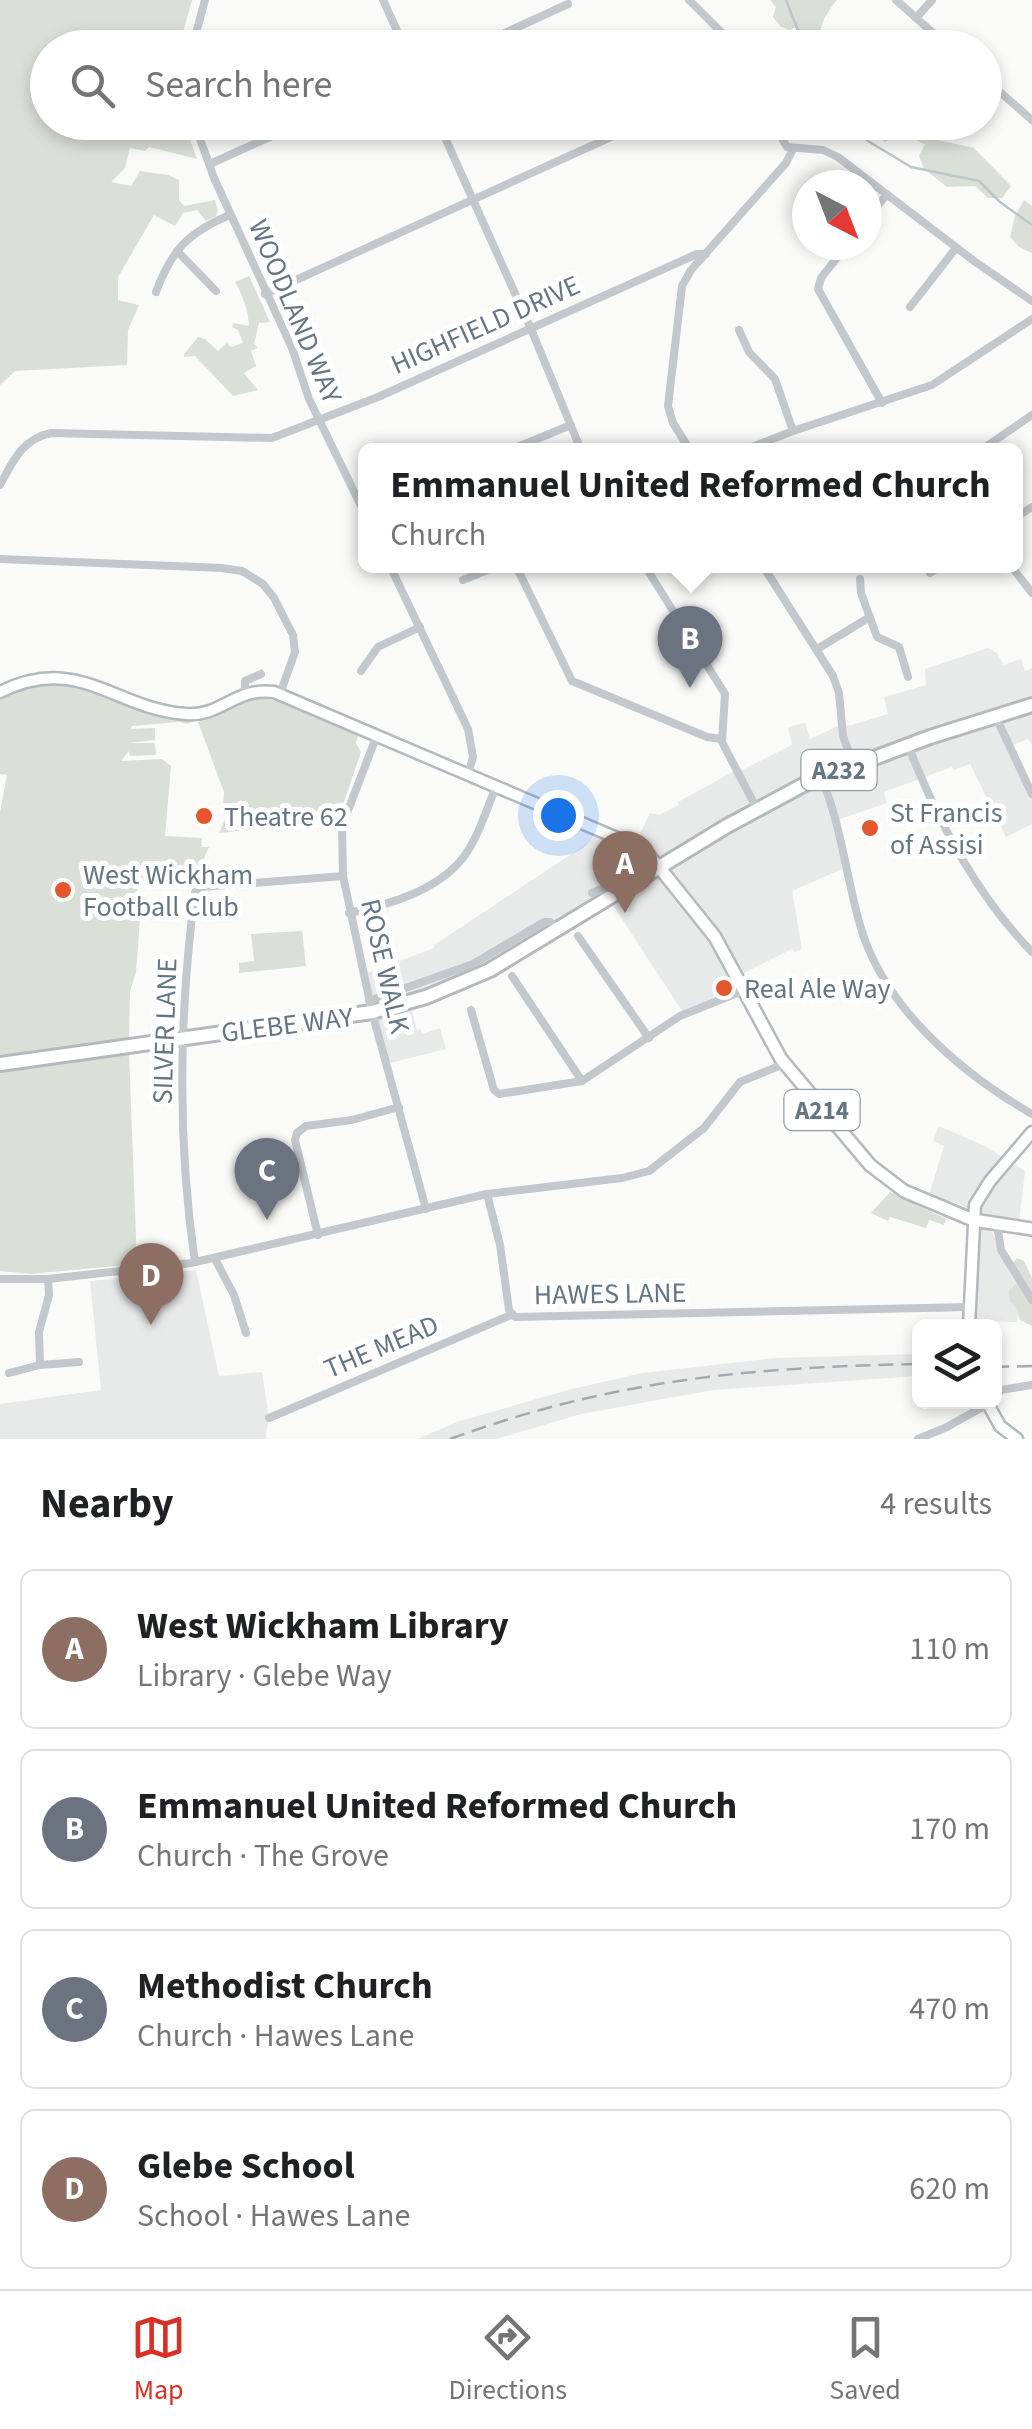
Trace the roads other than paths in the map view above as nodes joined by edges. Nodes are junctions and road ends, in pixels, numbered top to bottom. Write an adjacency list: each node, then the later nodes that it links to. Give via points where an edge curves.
1 (205, 0): 8 (street)
2 (384, 0): 9 (street)
3 (689, 0): 11 (street)
4 (896, 0): 7 (street)
5 (932, 0): 7 (street)
6 (568, 4): 10 (street)
7 (916, 18): 12 (street)
8 (197, 30)
9 (397, 30)
10 (511, 30)
11 (719, 30)
12 (930, 30)
13 (1002, 94): 14 (street)
14 (1032, 120)
15 (201, 140): 21 (street, WOODLAND WAY)
16 (263, 140): 21 (street)
17 (446, 140): 23 (street)
18 (604, 140): 23 (street)
19 (782, 140): 20 (street)
20 (793, 149): 22 (street, via 823,150); 28 (street)
21 (210, 164): 25 (street, WOODLAND WAY)
22 (887, 194): 24 (street); 26 (street)
23 (472, 200): 36 (street); 40 (street)
24 (882, 200)
25 (230, 215): 27 (street, via 197,230); 36 (street, WOODLAND WAY)
26 (956, 248): 37 (street); 38 (street)
27 (177, 251): 31 (street); 35 (street)
28 (706, 254): 30 (street, HIGHFIELD DRIVE); 32 (street)
29 (835, 260): 42 (street, via 818,289)
30 (669, 266): 32 (street); 40 (street, HIGHFIELD DRIVE)
31 (206, 277): 33 (street); 34 (street)
32 (683, 283): 49 (street, via 668,391 672,421)
33 (198, 286)
34 (216, 290)
35 (156, 292)
36 (265, 294): 44 (street, WOODLAND WAY)
37 (1032, 301)
38 (910, 307)
39 (1032, 319): 42 (street, via 945,378)
40 (531, 329): 44 (street, HIGHFIELD DRIVE); 45 (street)
41 (739, 330): 46 (street, via 775,379)
42 (882, 402): 46 (street)
43 (1032, 415): 51 (street)
44 (319, 421): 52 (street, HIGHFIELD DRIVE, via 258,440 51,433 21,449); 53 (street, WOODLAND WAY)
45 (571, 425): 47 (street); 48 (street)
46 (794, 430): 50 (street)
47 (527, 443)
48 (578, 443)
49 (686, 443)
50 (762, 443)
51 (991, 443)
52 (0, 485)
53 (358, 500)
54 (0, 559): 72 (street, via 222,568 252,576 271,592 294,639)
55 (393, 573): 65 (street)
56 (480, 573): 62 (street)
57 (519, 573): 76 (street, via 572,681)
58 (650, 573): 76 (street, via 726,694)
59 (768, 573): 66 (street)
60 (1016, 573): 63 (street)
61 (860, 579): 64 (street)
62 (463, 580)
63 (1032, 593)
64 (870, 617): 66 (street); 69 (street, via 880,640 898,646)
65 (420, 627): 67 (street, via 378,648); 79 (street, via 469,733)
66 (817, 650): 78 (street, via 838,688)
67 (361, 671)
68 (261, 674): 71 (street, via 247,680)
69 (908, 677)
70 (0, 692): 71 (street, via 64,677 189,714 208,712)
71 (245, 692): 72 (street)
72 (280, 694): 75 (street)
73 (1032, 705): 74 (highway, A232)
74 (995, 715): 77 (highway, A232); 82 (street)
75 (377, 735): 79 (street); 85 (street, ROSE WALK, via 342,830)
76 (722, 739): 83 (street)
77 (908, 745): 78 (highway, A232); 90 (street, via 966,869)
78 (853, 764): 80 (highway, A232)
79 (468, 775): 81 (street)
80 (821, 777): 83 (highway, A232); 101 (street, via 861,930 887,984 939,1044)
81 (496, 788): 84 (street, via 631,844); 88 (street, via 451,870 416,892)
82 (1032, 794)
83 (757, 809): 84 (highway, A232)
84 (660, 867): 87 (highway, GLEBE WAY / A232); 92 (main road, A214, via 706,923)
85 (343, 876): 88 (street, ROSE WALK); 95 (street, SILVER LANE, via 196,889)
86 (592, 893): 87 (street, via 602,889)
87 (608, 899): 93 (highway, GLEBE WAY / A232, via 419,1000)
88 (349, 913): 93 (street, ROSE WALK)
89 (578, 936): 96 (street)
90 (1032, 952)
91 (512, 976): 99 (street)
92 (745, 990): 96 (street, via 680,1016); 98 (main road, A214)
93 (370, 1006): 95 (highway, GLEBE WAY / A232); 100 (street, ROSE WALK)
94 (471, 1010): 99 (street, via 497,1093)
95 (181, 1038): 97 (highway, GLEBE WAY / A232); 110 (street, SILVER LANE)
96 (649, 1038): 99 (street)
97 (0, 1064)
98 (784, 1064): 103 (street, via 740,1082 704,1128 654,1168); 105 (main road, A214, via 883,1177)
99 (582, 1080)
100 (399, 1107): 104 (street, ROSE WALK); 108 (street, via 297,1132)
101 (1032, 1114)
102 (1032, 1132): 105 (street, via 980,1194)
103 (487, 1194): 104 (street); 115 (street, HAWES LANE)
104 (426, 1209): 108 (street)
105 (974, 1220): 106 (main road, A214); 114 (street)
106 (997, 1224): 107 (main road, A214); 113 (street, via 1004,1255)
107 (1032, 1228)
108 (318, 1235): 109 (street)
109 (215, 1258): 110 (street); 117 (street)
110 (195, 1262): 112 (street)
111 (0, 1279): 112 (street)
112 (48, 1280): 119 (street)
113 (1032, 1300)
114 (970, 1306): 115 (street, HAWES LANE); 116 (street)
115 (511, 1315): 125 (street, THE MEAD)
116 (970, 1319)
117 (246, 1333)
118 (78, 1362): 119 (street)
119 (40, 1365): 120 (street)
120 (9, 1373)
121 (1032, 1385): 122 (street)
122 (1002, 1391)
123 (978, 1409): 127 (street)
124 (991, 1409): 126 (street)
125 (268, 1418)
126 (1000, 1426): 128 (street); 129 (street)
127 (918, 1439)
128 (998, 1439)
129 (1016, 1439)

